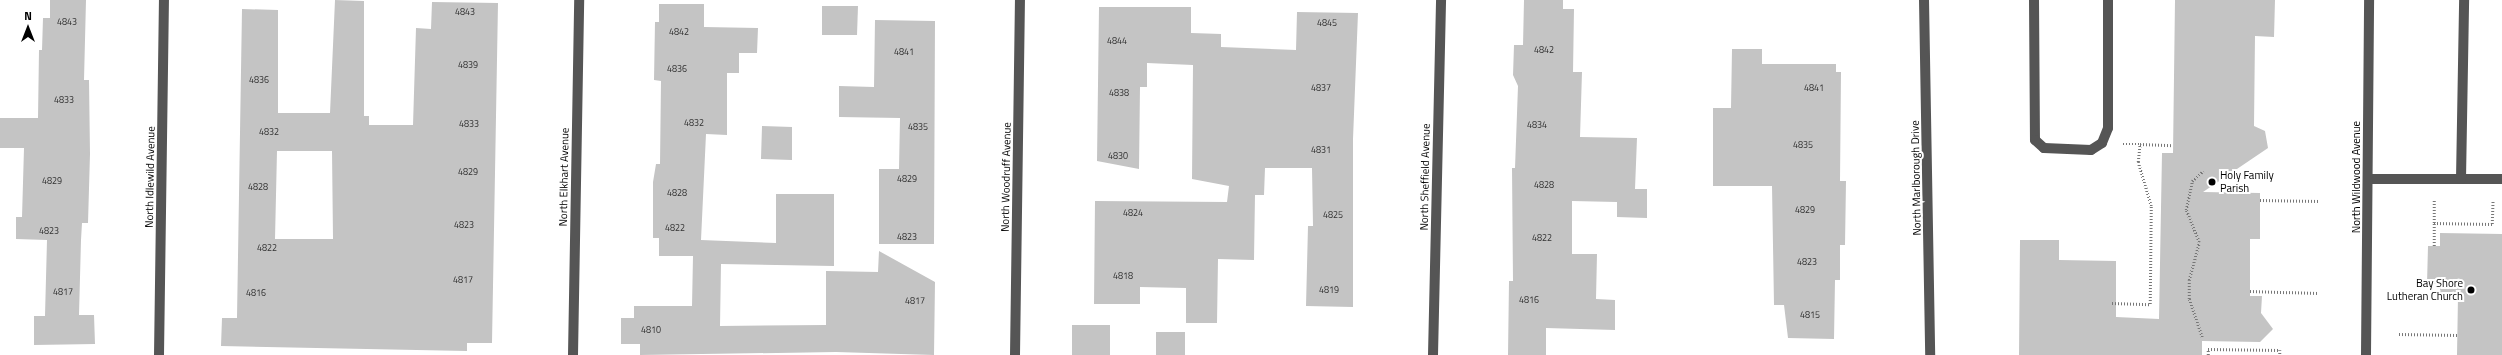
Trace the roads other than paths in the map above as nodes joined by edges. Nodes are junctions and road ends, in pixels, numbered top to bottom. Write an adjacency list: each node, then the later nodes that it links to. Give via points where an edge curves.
1 (164, 0): 13 (street, North Idlewild Avenue)
2 (579, 0): 14 (street, North Elkhart Avenue)
3 (1020, 0): 15 (street, North Woodruff Avenue)
4 (1441, 0): 16 (street, North Sheffield Avenue)
5 (1924, 0): 17 (street, North Marlborough Drive)
6 (2034, 0): 7 (street, via 2035,140 2044,148 2091,150 2102,143 2108,128)
7 (2108, 0)
8 (2369, 0): 10 (street, North Wildwood Avenue)
9 (2464, 0): 11 (street)
10 (2368, 178): 11 (street); 18 (street, North Wildwood Avenue)
11 (2461, 179): 12 (street)
12 (2498, 179)
13 (159, 355)
14 (573, 355)
15 (1015, 355)
16 (1433, 355)
17 (1930, 355)
18 (2366, 355)

